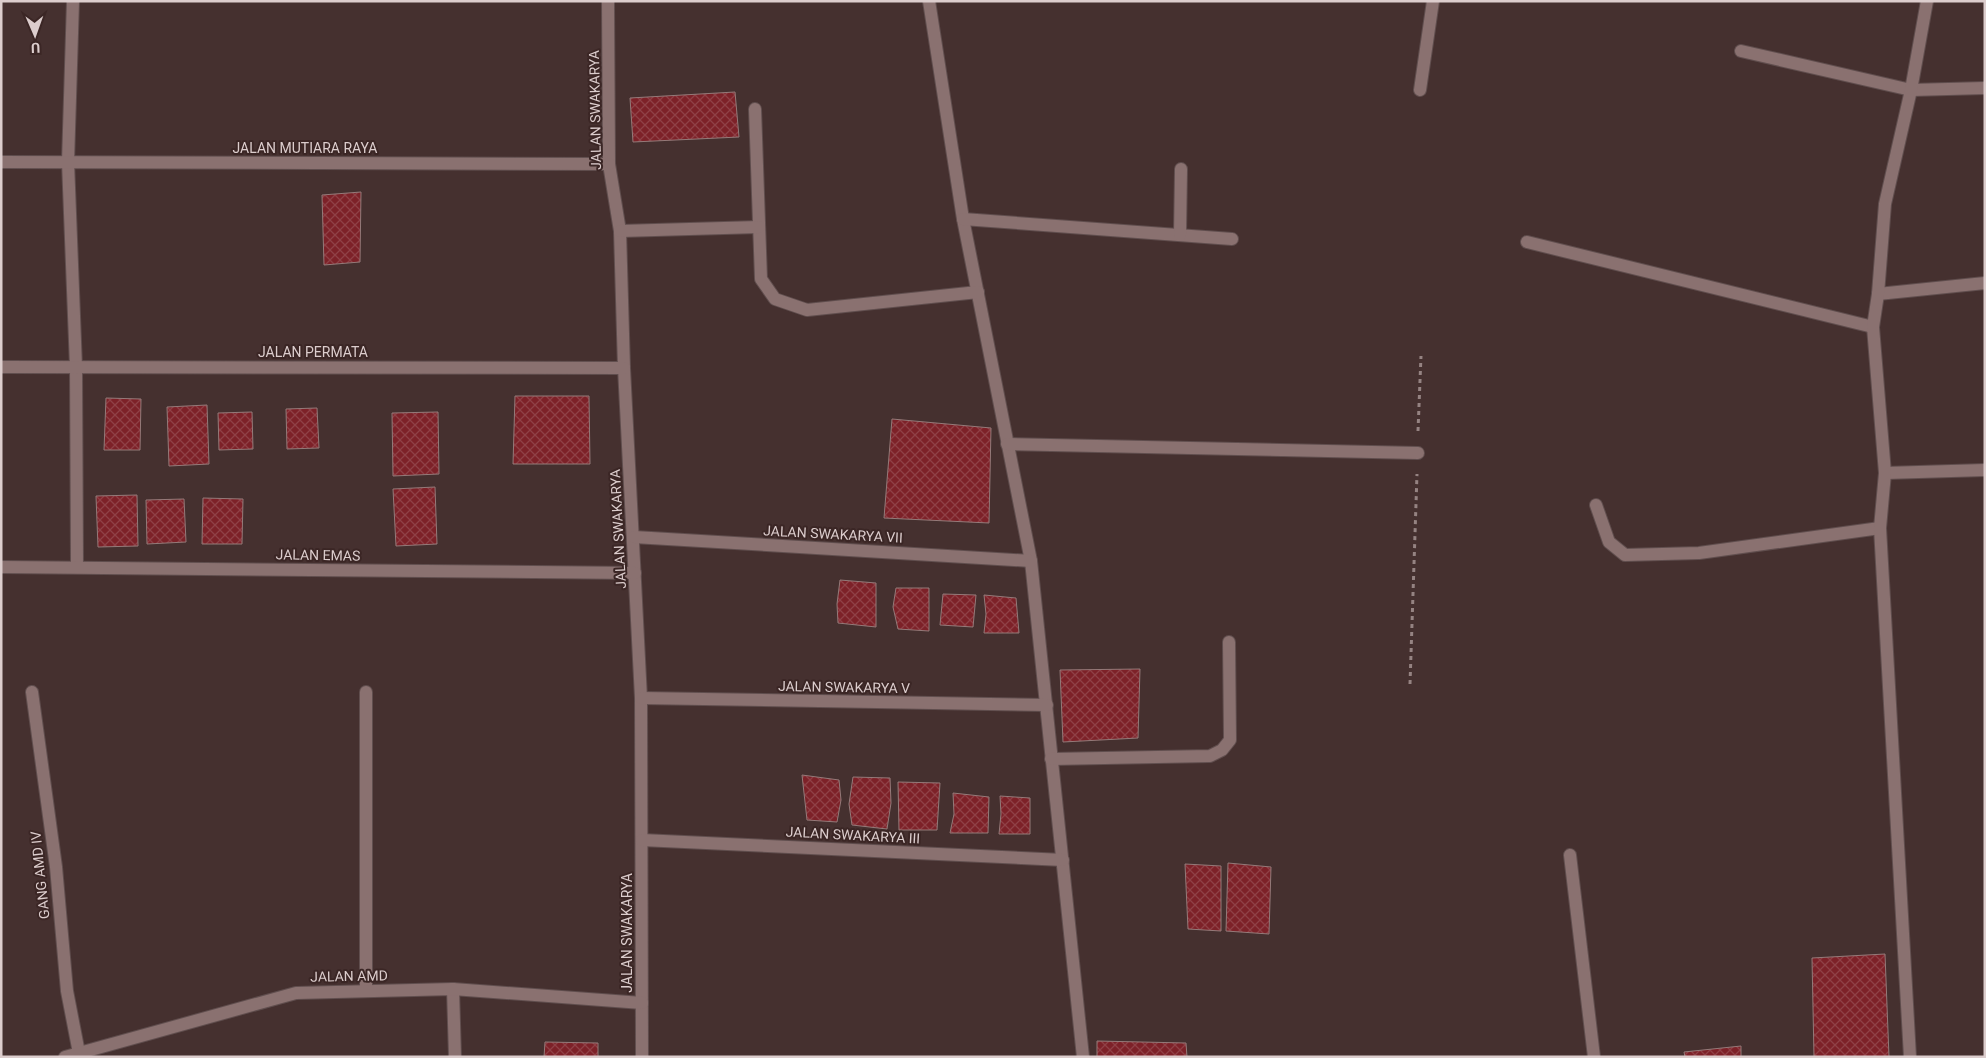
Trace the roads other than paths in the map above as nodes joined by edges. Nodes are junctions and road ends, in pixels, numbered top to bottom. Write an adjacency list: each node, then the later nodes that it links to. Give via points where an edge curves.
1 (73, 1): 12 (street)
2 (608, 1): 13 (street, JALAN SWAKARYA)
3 (929, 1): 15 (street)
4 (1434, 1): 8 (street)
5 (1927, 1): 9 (street)
6 (1741, 51): 9 (street)
7 (1985, 88): 9 (street)
8 (1420, 90)
9 (1911, 90): 23 (street, via 1885,204)
10 (755, 109): 16 (street)
11 (1, 162): 12 (street, JALAN MUTIARA RAYA)
12 (68, 162): 13 (street, JALAN MUTIARA RAYA); 26 (street)
13 (610, 164): 17 (street, JALAN SWAKARYA)
14 (1181, 168): 18 (street)
15 (963, 219): 18 (street); 22 (street)
16 (759, 227): 17 (street); 22 (street, via 761,279 775,299 807,310)
17 (620, 231): 27 (street, JALAN SWAKARYA)
18 (1180, 235): 19 (street)
19 (1232, 239)
20 (1527, 242): 24 (street)
21 (1985, 283): 23 (street)
22 (978, 292): 28 (street)
23 (1878, 294): 24 (street)
24 (1873, 327): 31 (street)
25 (1, 367): 26 (street, JALAN PERMATA)
26 (76, 367): 27 (street, JALAN PERMATA); 36 (street)
27 (624, 368): 34 (street, JALAN SWAKARYA)
28 (1008, 444): 29 (street); 35 (street)
29 (1418, 453)
30 (1985, 470): 31 (street)
31 (1885, 473): 33 (street)
32 (1596, 505): 33 (street, via 1609,542 1625,555 1699,553)
33 (1880, 528): 57 (street)
34 (634, 537): 35 (street, JALAN SWAKARYA VII); 38 (street, JALAN SWAKARYA)
35 (1031, 561): 43 (street)
36 (77, 567): 37 (street, JALAN EMAS); 38 (street, JALAN EMAS)
37 (1, 568)
38 (635, 573): 42 (street, JALAN SWAKARYA)
39 (1229, 642): 44 (street, via 1230,740 1222,750 1210,756)
40 (32, 692): 51 (street, GANG AMD IV, via 56,867 66,992)
41 (366, 692): 49 (street)
42 (641, 698): 43 (street, JALAN SWAKARYA V); 45 (street, JALAN SWAKARYA)
43 (1047, 705): 44 (street)
44 (1051, 760): 47 (street)
45 (642, 840): 47 (street, JALAN SWAKARYA III); 50 (street, JALAN SWAKARYA)
46 (1570, 855): 56 (street)
47 (1063, 860): 55 (street)
48 (453, 989): 49 (street, JALAN AMD); 50 (street, JALAN AMD); 53 (street)
49 (366, 991): 51 (street, JALAN AMD, via 296,993)
50 (642, 1003): 54 (street, JALAN SWAKARYA)
51 (79, 1053): 52 (street, JALAN AMD)
52 (65, 1057)
53 (455, 1057)
54 (642, 1057)
55 (1083, 1057)
56 (1594, 1057)
57 (1910, 1057)

